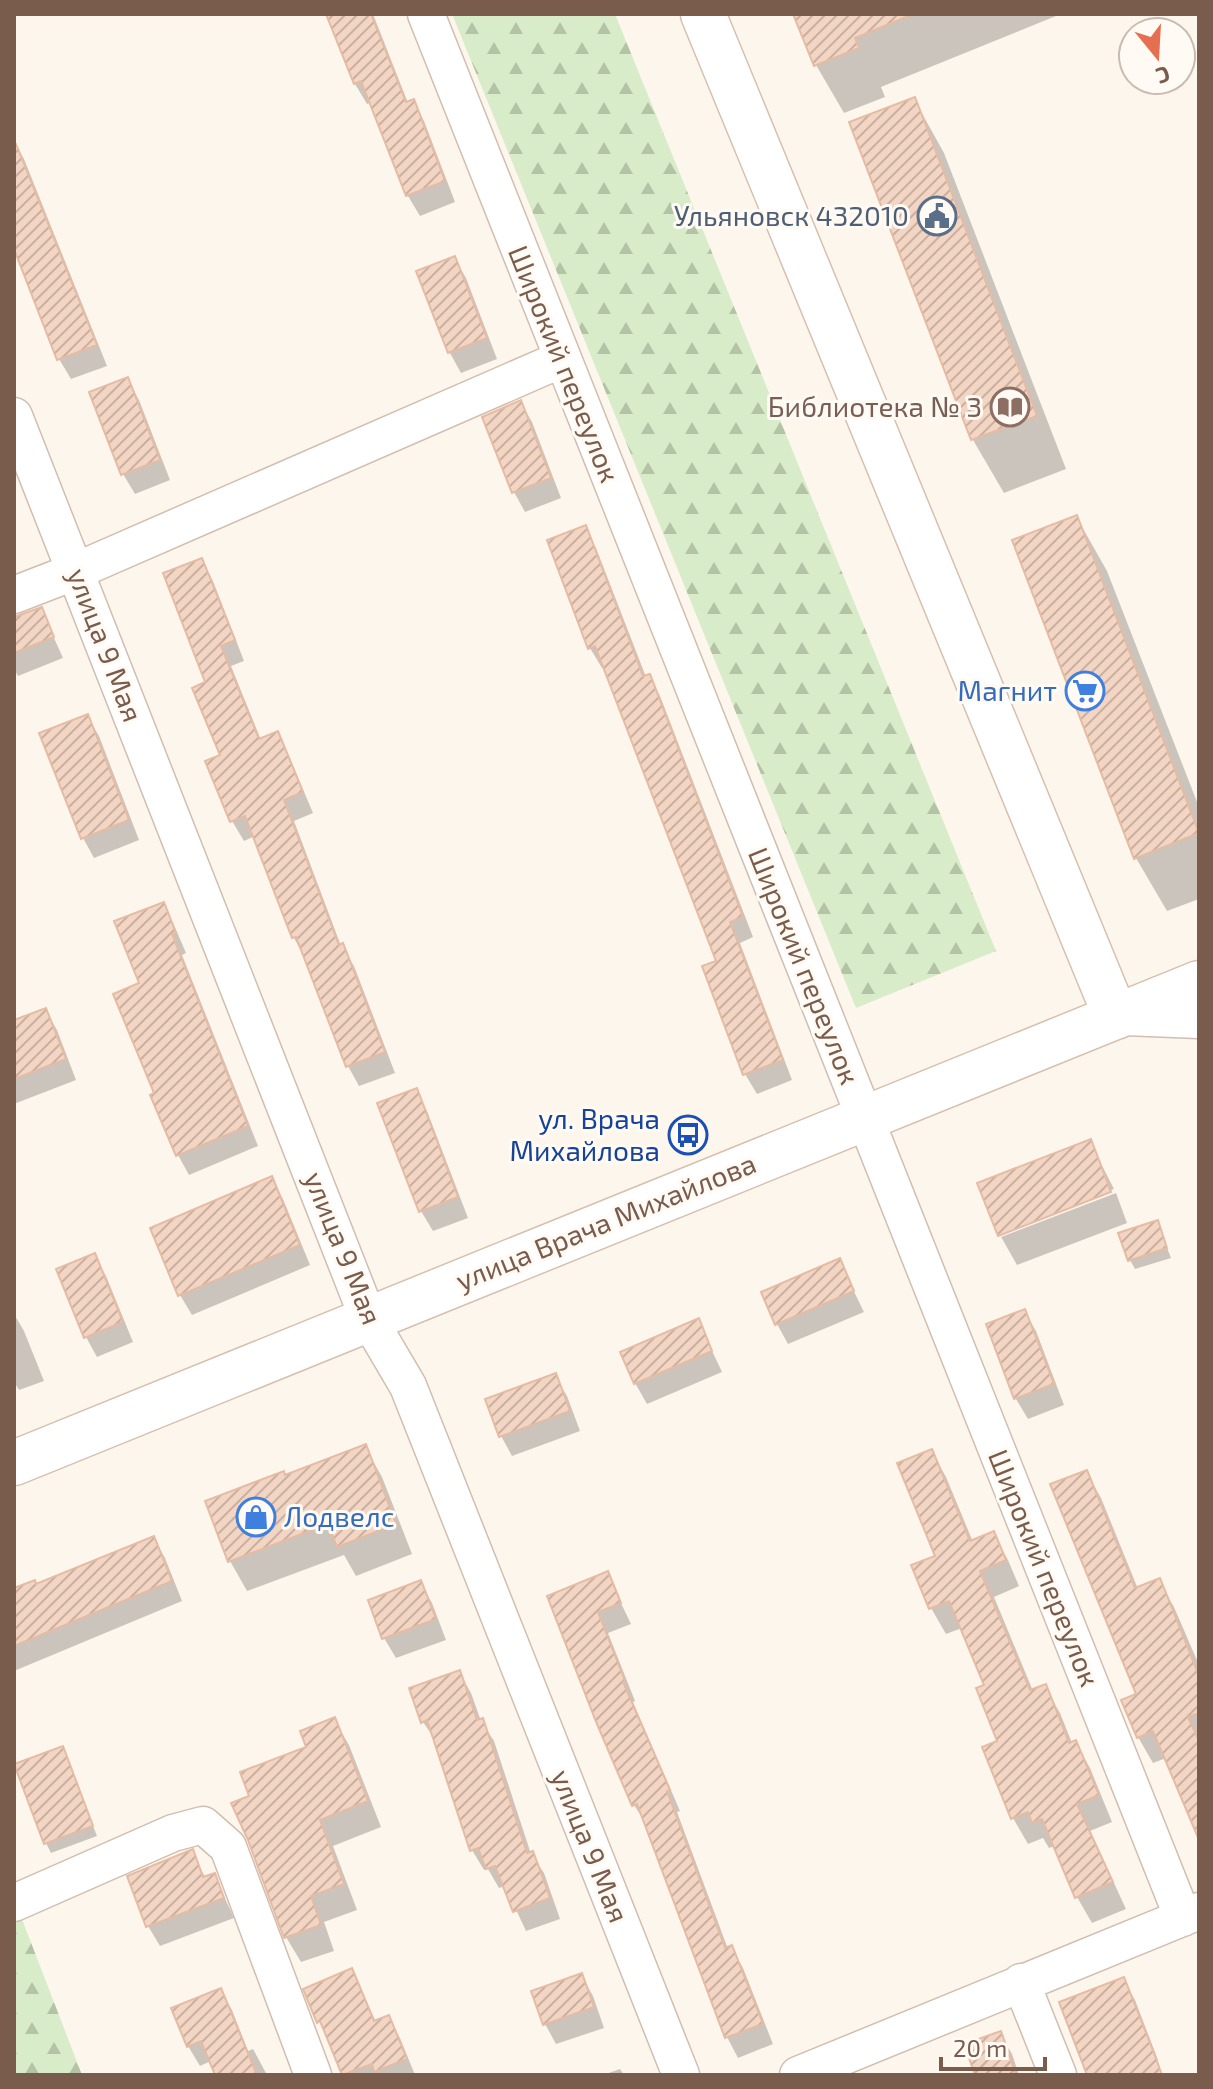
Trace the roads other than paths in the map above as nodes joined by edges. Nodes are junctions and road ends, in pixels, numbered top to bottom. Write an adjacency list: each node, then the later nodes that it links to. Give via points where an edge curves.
1 (426, 14): 3 (street, Широкий переулок)
2 (703, 14): 8 (main road)
3 (562, 359): 5 (street); 10 (street, Широкий переулок)
4 (14, 416): 5 (street, улица 9 Мая)
5 (76, 571): 6 (street); 11 (street, улица 9 Мая)
6 (14, 595)
7 (1199, 983): 8 (main road, улица Врача Михайлова)
8 (1116, 1017): 9 (street); 10 (main road, улица Врача Михайлова)
9 (1199, 1020)
10 (865, 1118): 11 (main road, улица Врача Михайлова); 14 (street, Широкий переулок)
11 (368, 1318): 12 (main road, улица Врача Михайлова); 17 (street, улица 9 Мая, via 408,1386)
12 (14, 1463)
13 (14, 1903): 16 (street, via 173,1833 203,1825 228,1847)
14 (1191, 1914): 15 (street)
15 (1021, 1982): 18 (street); 19 (street)
16 (313, 2075)
17 (681, 2075)
18 (798, 2075)
19 (1058, 2075)

